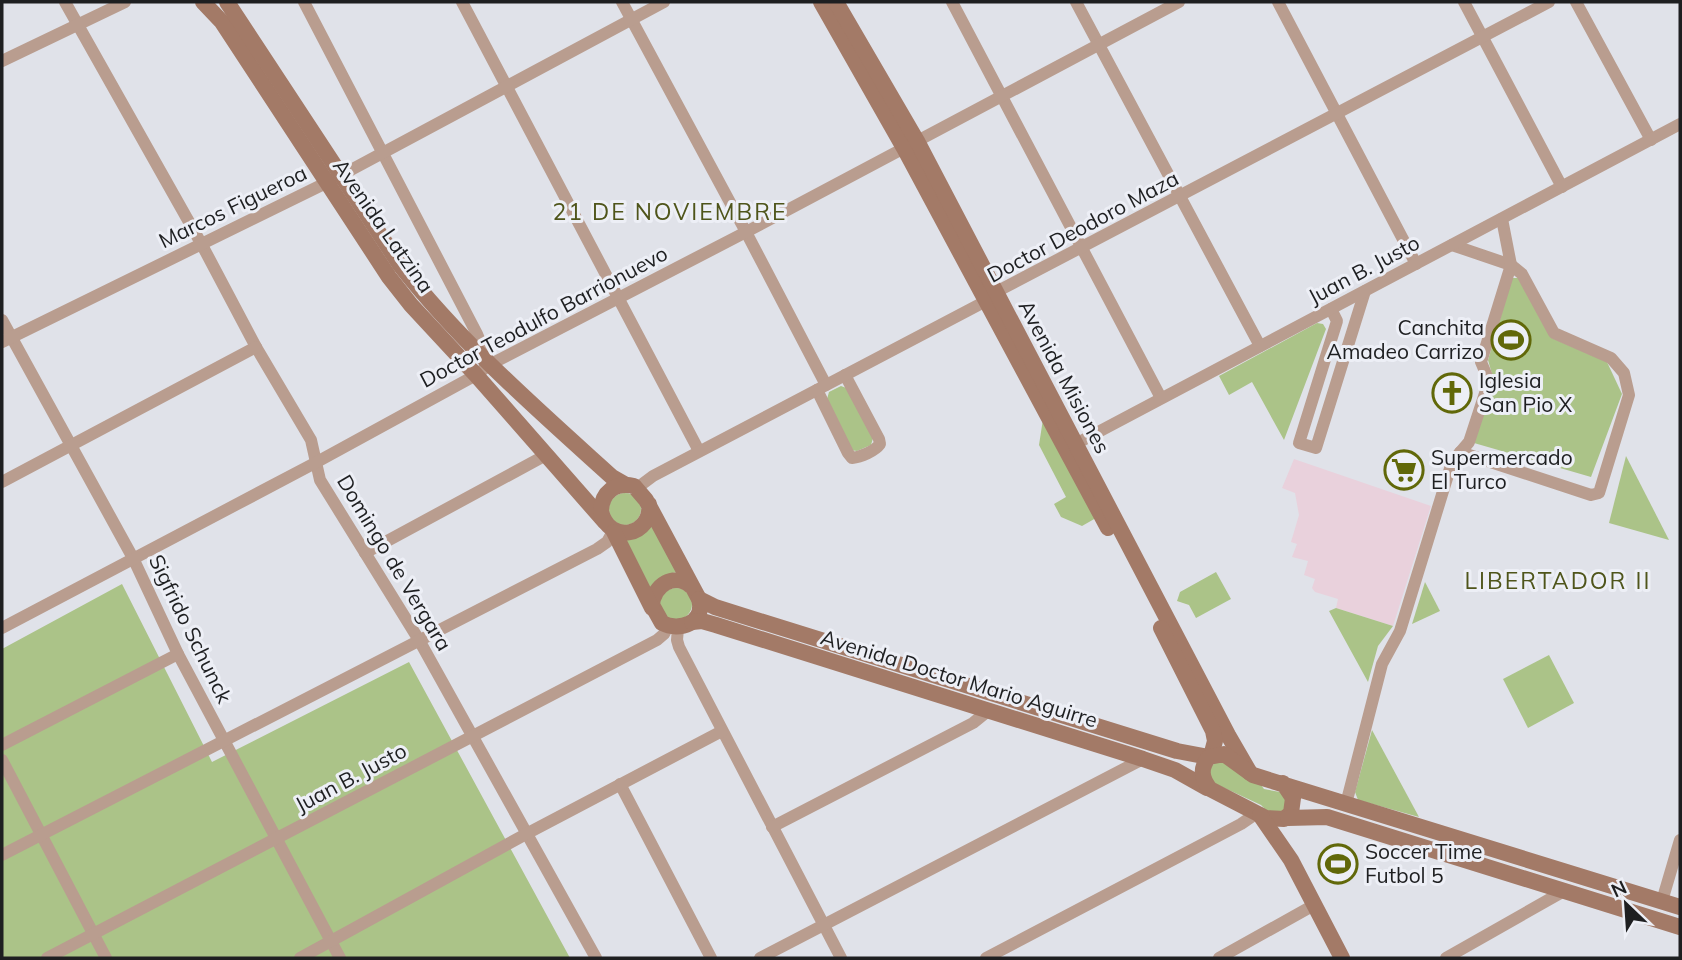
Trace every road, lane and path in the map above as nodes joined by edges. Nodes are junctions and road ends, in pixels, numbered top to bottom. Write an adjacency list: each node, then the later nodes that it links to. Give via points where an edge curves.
1 (65, 2): 19 (street, Domingo de Vergara)
2 (125, 2): 19 (street)
3 (204, 2): 30 (main road, Avenida Latzina)
4 (227, 2): 30 (main road, Avenida Latzina)
5 (304, 2): 29 (street)
6 (462, 2): 23 (street)
7 (622, 2): 18 (street)
8 (664, 2): 18 (street, Marcos Figueroa)
9 (821, 2): 28 (main road, Avenida Misiones)
10 (836, 2): 28 (main road, Avenida Misiones)
11 (952, 2): 24 (street)
12 (1076, 2): 21 (street)
13 (1179, 2): 21 (street, Doctor Teodulfo Barrionuevo)
14 (1278, 2): 25 (street)
15 (1464, 2): 20 (street)
16 (1549, 2): 20 (street, Doctor Deodoro Maza)
17 (1576, 2): 27 (street)
18 (631, 19): 23 (street, Marcos Figueroa); 34 (street)
19 (79, 24): 22 (street); 35 (street, Domingo de Vergara)
20 (1483, 37): 25 (street, Doctor Deodoro Maza); 31 (street)
21 (1098, 44): 24 (street, Doctor Teodulfo Barrionuevo); 32 (street)
22 (2, 61)
23 (506, 85): 29 (street, Marcos Figueroa); 41 (street)
24 (1002, 95): 28 (street, Doctor Teodulfo Barrionuevo); 37 (street)
25 (1336, 113): 32 (street, Doctor Deodoro Maza); 38 (street)
26 (1680, 124): 27 (street, Juan B. Justo)
27 (1651, 140): 31 (street, Juan B. Justo)
28 (911, 145): 34 (street, Doctor Teodulfo Barrionuevo); 42 (main road, Avenida Misiones)
29 (381, 153): 30 (street, Marcos Figueroa); 48 (street, via 477,334)
30 (334, 179): 35 (street, Marcos Figueroa); 48 (main road, Avenida Latzina, via 388,277 411,305)
31 (1562, 187): 33 (street, Juan B. Justo)
32 (1179, 198): 37 (street, Doctor Deodoro Maza); 47 (street)
33 (1502, 219): 36 (street, Juan B. Justo); 39 (street)
34 (746, 232): 41 (street, Doctor Teodulfo Barrionuevo); 50 (street)
35 (202, 244): 45 (street, Marcos Figueroa); 46 (street, Domingo de Vergara)
36 (1452, 245): 38 (street, Juan B. Justo); 39 (street)
37 (1083, 247): 42 (street, Doctor Deodoro Maza); 51 (street)
38 (1416, 264): 40 (street, Juan B. Justo)
39 (1511, 265): 55 (street, via 1480,362 1489,381 1469,442); 55 (street, via 1522,274 1554,333 1611,358 1624,373 1629,395 1599,493 1591,495)
40 (1365, 291): 43 (street, Juan B. Justo); 43 (street, via 1316,448 1299,443 1337,321)
41 (618, 296): 48 (street, Doctor Teodulfo Barrionuevo); 54 (street)
42 (991, 296): 49 (street, Doctor Deodoro Maza); 53 (main road, Avenida Misiones)
43 (1331, 309): 47 (street, Juan B. Justo)
44 (2, 320): 45 (street, Sigfrido Schunck)
45 (7, 340): 52 (street, Sigfrido Schunck)
46 (256, 346): 52 (street); 57 (street, Domingo de Vergara, via 311,440)
47 (1260, 346): 51 (street, Juan B. Justo)
48 (483, 370): 56 (main road, Avenida Latzina); 57 (street, Doctor Teodulfo Barrionuevo); 59 (main road, Avenida Latzina, via 612,477)
49 (845, 375): 50 (street, Doctor Deodoro Maza); 50 (street, via 879,439 878,448 852,458)
50 (821, 387): 54 (street, Doctor Deodoro Maza)
51 (1161, 398): 53 (street, Juan B. Justo)
52 (70, 446): 58 (street); 63 (street, Sigfrido Schunck)
53 (1070, 446): 75 (main road, Avenida Misiones, via 1211,725 1215,741); 78 (main road, Avenida Misiones)
54 (699, 452): 59 (street, Doctor Deodoro Maza)
55 (1460, 452): 82 (street, via 1452,462 1400,631 1382,664)
56 (546, 455): 61 (main road, Avenida Latzina); 62 (street)
57 (316, 463): 62 (street, Domingo de Vergara, via 320,480); 63 (street, Doctor Teodulfo Barrionuevo)
58 (2, 482)
59 (631, 486): 60 (main road); 61 (main road, via 614,487 605,495 601,507)
60 (649, 505): 61 (main road, via 648,518 641,527 630,532); 64 (main road)
61 (610, 528): 65 (main road, Avenida Latzina); 68 (street, via 607,542 597,549)
62 (365, 553): 68 (street, Domingo de Vergara)
63 (134, 558): 67 (street, Doctor Teodulfo Barrionuevo); 69 (street, Sigfrido Schunck)
64 (695, 593): 65 (main road, via 681,580 663,584 653,597); 66 (main road, via 699,612); 75 (main road, Avenida Doctor Mario Aguirre, via 715,607 1177,751)
65 (654, 610): 66 (main road, via 659,620)
66 (679, 625): 70 (main road, Avenida Doctor Mario Aguirre, via 702,621); 71 (street, via 679,647); 72 (street, Juan B. Justo)
67 (2, 628)
68 (419, 640): 72 (street, Domingo de Vergara); 73 (street)
69 (178, 654): 73 (street, Sigfrido Schunck); 74 (street)
70 (989, 710): 76 (main road, Avenida Doctor Mario Aguirre); 85 (street, via 973,723)
71 (722, 731): 80 (street); 85 (street)
72 (473, 736): 86 (street, Domingo de Vergara); 88 (street, Juan B. Justo)
73 (224, 740): 87 (street); 88 (street, Sigfrido Schunck)
74 (2, 745)
75 (1210, 756): 78 (main road, Avenida Doctor Mario Aguirre, via 1228,757); 81 (main road, Avenida Misiones, via 1202,772)
76 (1143, 759): 81 (main road, Avenida Doctor Mario Aguirre, via 1175,769); 96 (street)
77 (2, 760): 87 (street)
78 (1250, 773): 79 (main road, Avenida Doctor Mario Aguirre)
79 (1283, 783): 82 (main road); 84 (main road, via 1293,798)
80 (620, 784): 86 (street); 105 (street)
81 (1210, 789): 83 (main road, Avenida Doctor Mario Aguirre)
82 (1346, 804): 93 (main road)
83 (1258, 814): 84 (main road); 91 (main road); 108 (street)
84 (1288, 818): 91 (main road, via 1285,831); 92 (main road, via 1327,817)
85 (772, 827): 96 (street)
86 (528, 833): 99 (street); 104 (street, Domingo de Vergara)
87 (41, 835): 90 (street); 98 (street)
88 (276, 839): 98 (street, Juan B. Justo); 99 (street, Sigfrido Schunck)
89 (1680, 840): 93 (street)
90 (2, 855)
91 (1291, 860): 94 (main road)
92 (1564, 891): 97 (main road); 111 (street)
93 (1662, 901): 95 (main road)
94 (1314, 905): 109 (street); 110 (main road)
95 (1680, 907)
96 (824, 925): 106 (street); 107 (street)
97 (1680, 927)
98 (93, 934): 100 (street, Juan B. Justo); 101 (street)
99 (331, 942): 102 (street); 103 (street, Sigfrido Schunck)
100 (47, 958)
101 (106, 958)
102 (300, 958)
103 (340, 958)
104 (597, 958)
105 (711, 958)
106 (760, 958)
107 (841, 958)
108 (986, 958)
109 (1219, 958)
110 (1342, 958)
111 (1446, 958)

